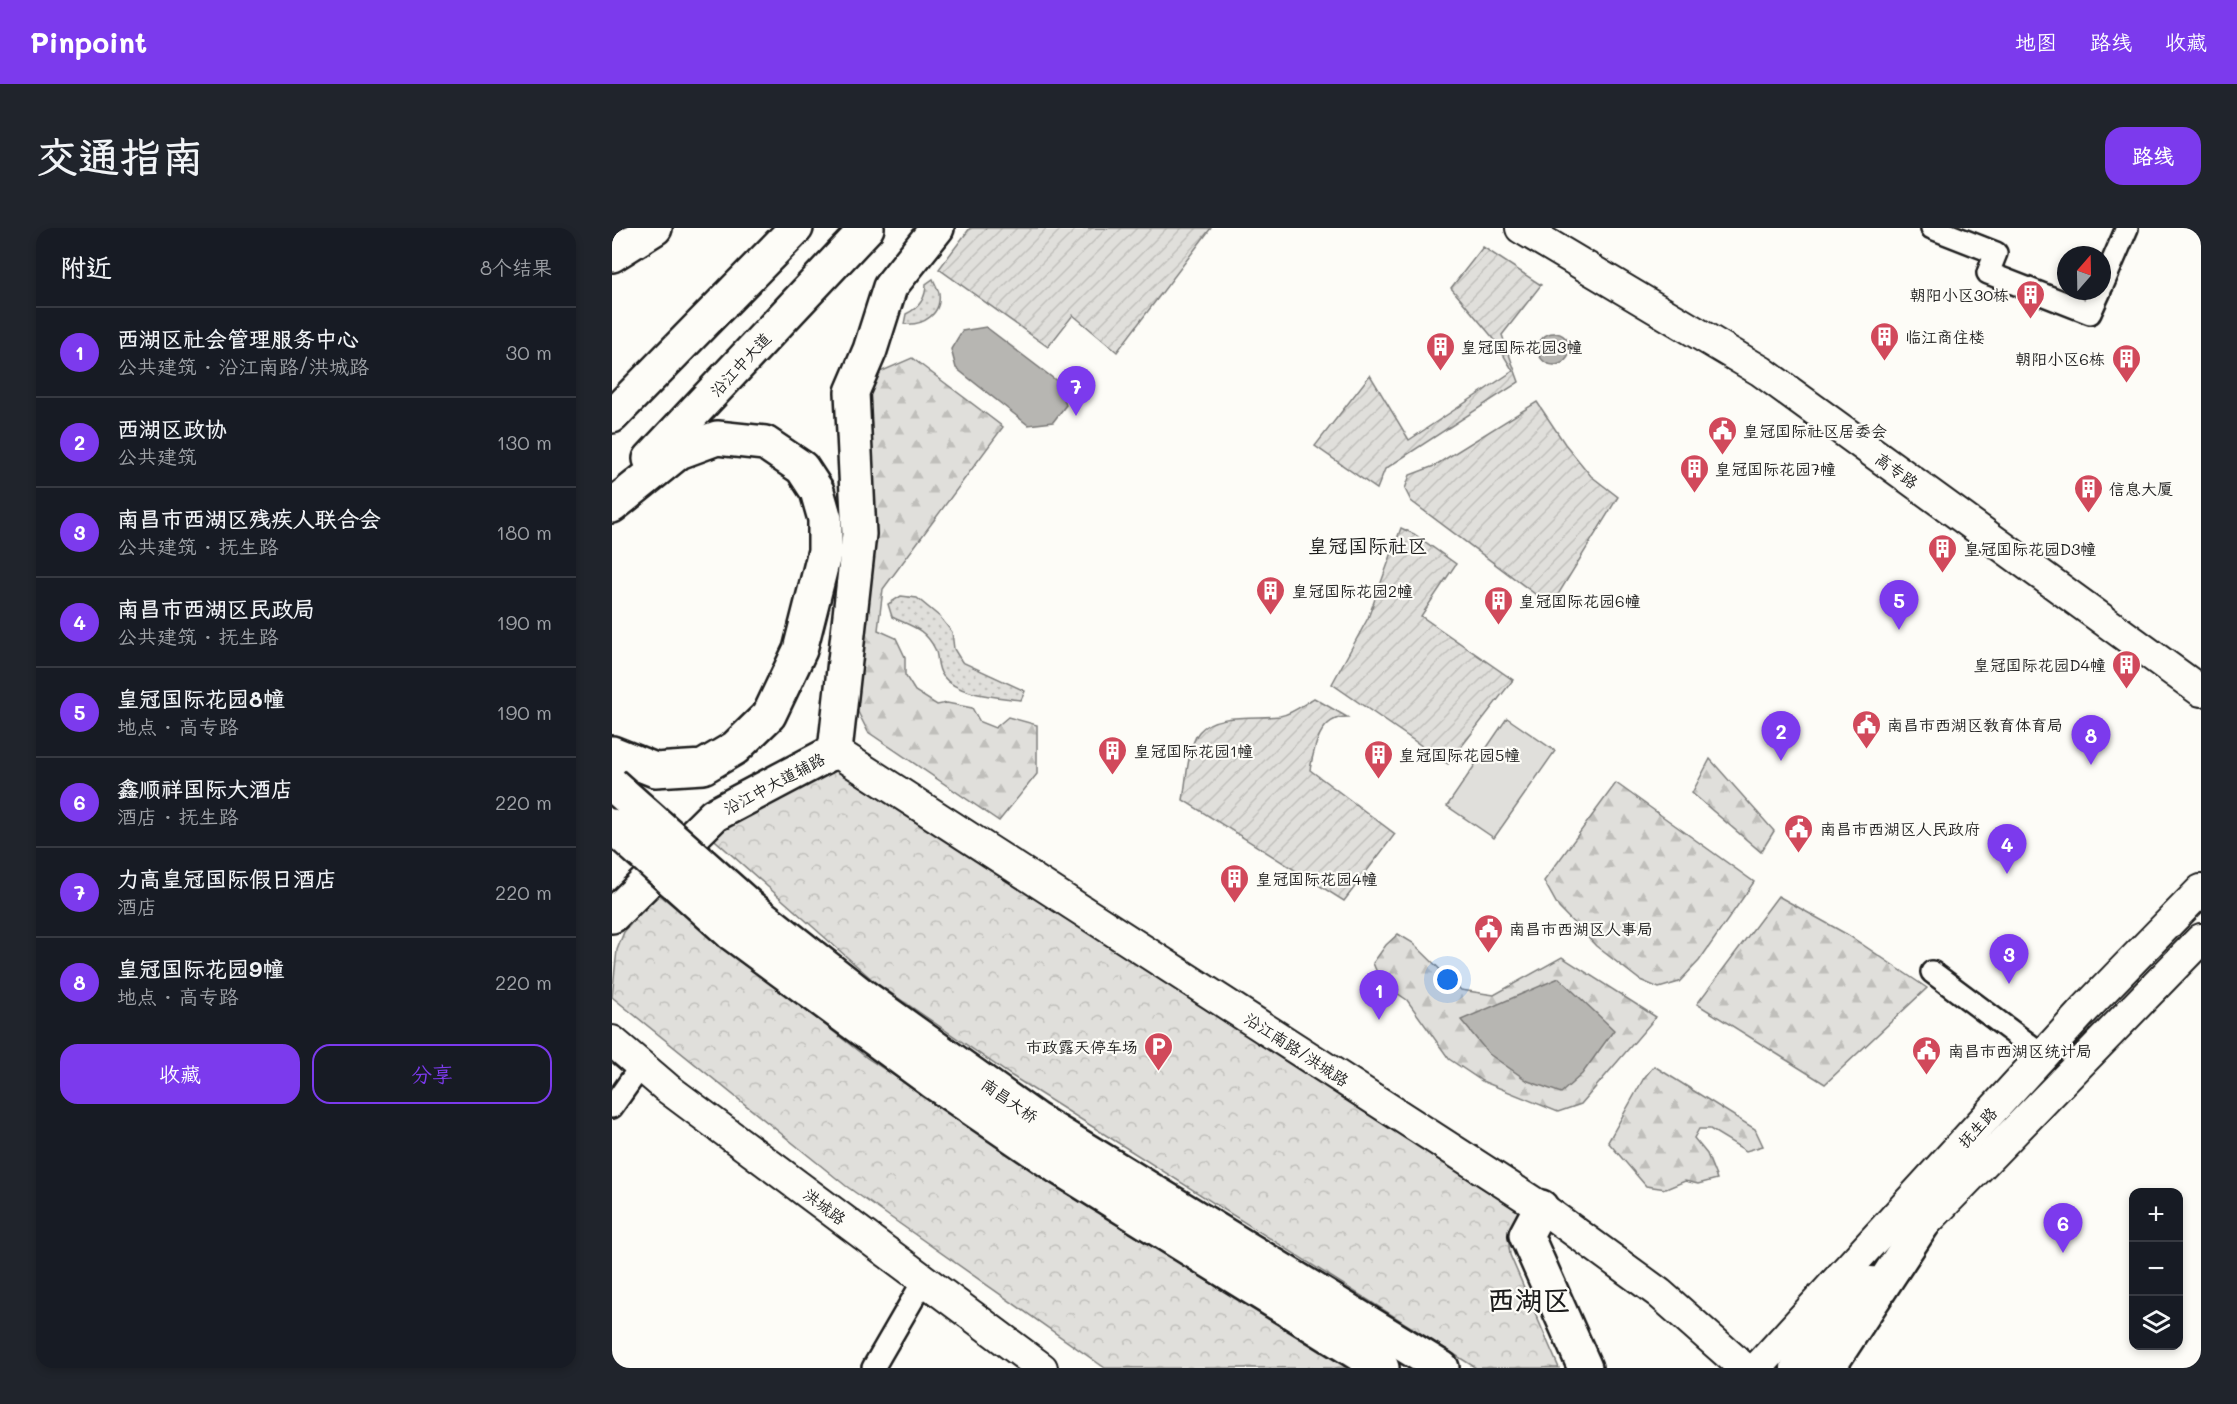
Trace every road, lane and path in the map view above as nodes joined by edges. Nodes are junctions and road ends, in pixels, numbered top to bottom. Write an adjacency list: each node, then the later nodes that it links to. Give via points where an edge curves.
1 (655, 228): 8 (main road)
2 (867, 228): 12 (main road, 沿江中大道)
3 (937, 228): 15 (main road, via 890,287 852,392 859,534)
4 (1521, 228): 14 (street, 高专路, via 1761,371)
5 (1932, 228): 10 (street, via 1996,253 1988,273 2090,314)
6 (2127, 228): 9 (street)
7 (793, 231): 11 (main road)
8 (615, 253)
9 (2111, 265)
10 (2096, 300)
11 (612, 416)
12 (612, 499)
13 (612, 506): 16 (main road, via 679,452 717,438 765,443 802,468 817,491 825,519 825,551 800,650 769,715 735,748 703,767 655,770)
14 (2201, 691)
15 (835, 751): 20 (main road, 沿江中大道辅路, via 714,814); 28 (street, 沿江南路/洪城路)
16 (612, 753)
17 (612, 784): 21 (main road, 南昌大桥, bridge)
18 (612, 826): 21 (main road, 南昌大桥, bridge)
19 (2201, 890): 25 (street, 抚生路)
20 (612, 916)
21 (741, 921): 33 (main road, 南昌大桥, via 932,1080 1058,1167); 34 (main road, 南昌大桥, via 860,994 1035,1119)
22 (2201, 939): 29 (street, 抚生路)
23 (1932, 972): 25 (street)
24 (612, 1041): 26 (street, 洪城路)
25 (2043, 1055): 37 (street, 抚生路)
26 (641, 1066): 27 (street); 30 (street, 洪城路)
27 (612, 1107)
28 (1541, 1207): 35 (main road, via 1526,1235); 36 (street, 沿江南路/洪城路, via 1659,1293)
29 (1924, 1222): 38 (street, 抚生路); 39 (main road)
30 (924, 1280): 31 (street); 32 (street, 洪城路)
31 (873, 1368)
32 (1042, 1368)
33 (1382, 1368)
34 (1442, 1368)
35 (1585, 1368)
36 (1744, 1368)
37 (1757, 1368)
38 (1796, 1368)
39 (1828, 1368)

